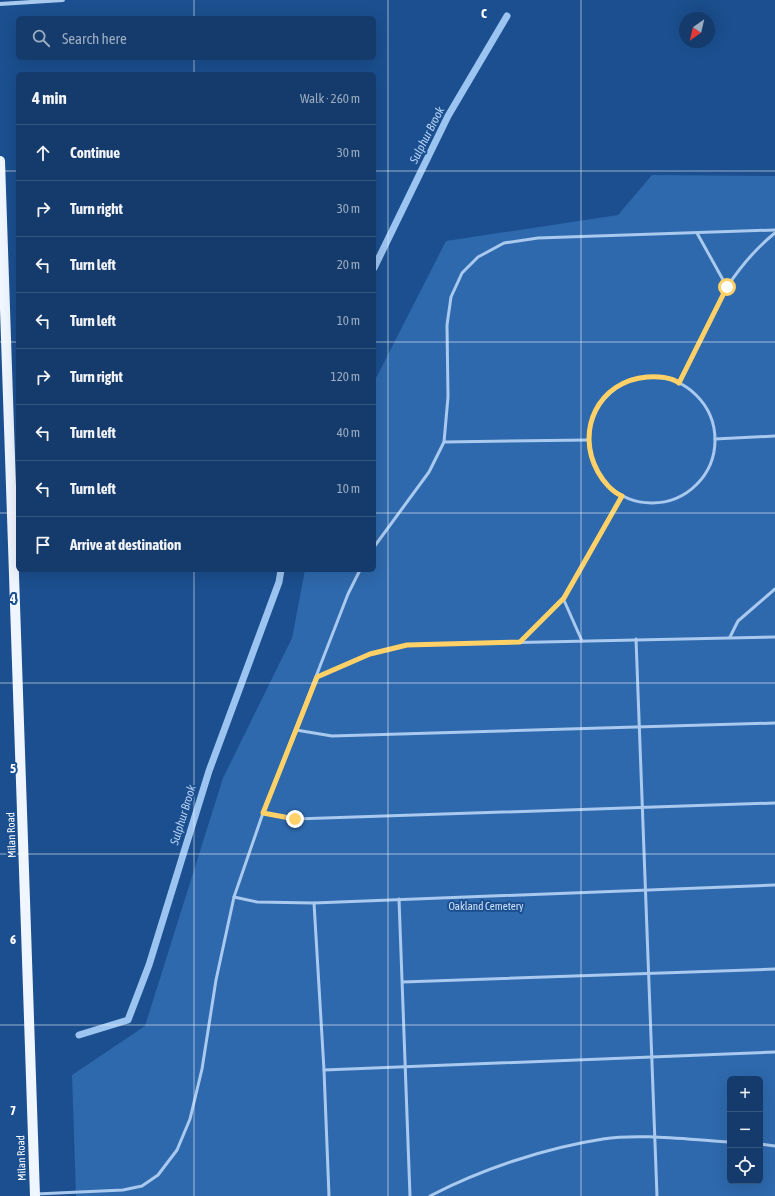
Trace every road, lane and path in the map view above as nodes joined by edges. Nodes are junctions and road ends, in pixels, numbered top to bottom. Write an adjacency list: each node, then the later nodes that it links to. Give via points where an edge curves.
1 (63, 0): 2 (street)
2 (0, 4)
3 (0, 161): 4 (main road, Milan Road)
4 (1, 230): 47 (main road, Milan Road)
5 (775, 230): 6 (lane)
6 (697, 233): 8 (lane); 13 (lane, via 538,238 504,243 478,257 462,273 451,297 447,325 448,397)
7 (775, 233): 8 (lane, via 760,245)
8 (727, 287): 9 (lane)
9 (679, 383): 11 (lane, via 694,392 707,408 714,427); 12 (lane, via 657,376 636,378 617,386 601,400 591,419)
10 (775, 436): 11 (lane)
11 (715, 439): 14 (lane, via 709,468 698,484 681,496 660,503 639,502)
12 (588, 440): 13 (lane); 14 (lane, via 592,462 602,480)
13 (444, 442): 15 (lane, via 429,472)
14 (622, 496): 18 (lane)
15 (376, 544)
16 (359, 572): 24 (lane, via 348,594)
17 (775, 589): 19 (lane, via 738,621)
18 (564, 598): 22 (lane); 23 (lane)
19 (730, 637): 20 (lane); 21 (lane)
20 (775, 637)
21 (636, 639): 22 (lane); 26 (lane)
22 (582, 641): 23 (lane)
23 (520, 642): 24 (lane, via 407,645 370,654)
24 (317, 677): 27 (lane)
25 (775, 723): 26 (lane)
26 (639, 727): 27 (lane, via 332,736); 29 (lane)
27 (296, 730): 30 (lane)
28 (775, 803): 29 (lane)
29 (643, 808): 30 (lane, via 295,819); 32 (lane)
30 (263, 813): 33 (lane)
31 (775, 885): 32 (lane)
32 (644, 890): 34 (lane); 37 (lane)
33 (234, 897): 35 (lane, via 257,902); 47 (lane, via 216,980 202,1069 190,1119 177,1150 158,1175 142,1186 123,1190)
34 (399, 899): 35 (lane); 38 (lane)
35 (314, 903): 42 (lane)
36 (775, 969): 37 (lane)
37 (649, 974): 38 (lane); 40 (lane)
38 (403, 982): 41 (lane)
39 (775, 1052): 40 (lane)
40 (652, 1057): 41 (lane); 43 (lane)
41 (405, 1066): 42 (lane); 49 (lane)
42 (324, 1070): 48 (lane)
43 (655, 1138): 44 (lane); 50 (lane, via 603,1139 549,1152 497,1166); 51 (lane)
44 (727, 1142)
45 (763, 1144): 46 (lane)
46 (775, 1146)
47 (35, 1195)
48 (329, 1196)
49 (410, 1196)
50 (430, 1196)
51 (657, 1196)

